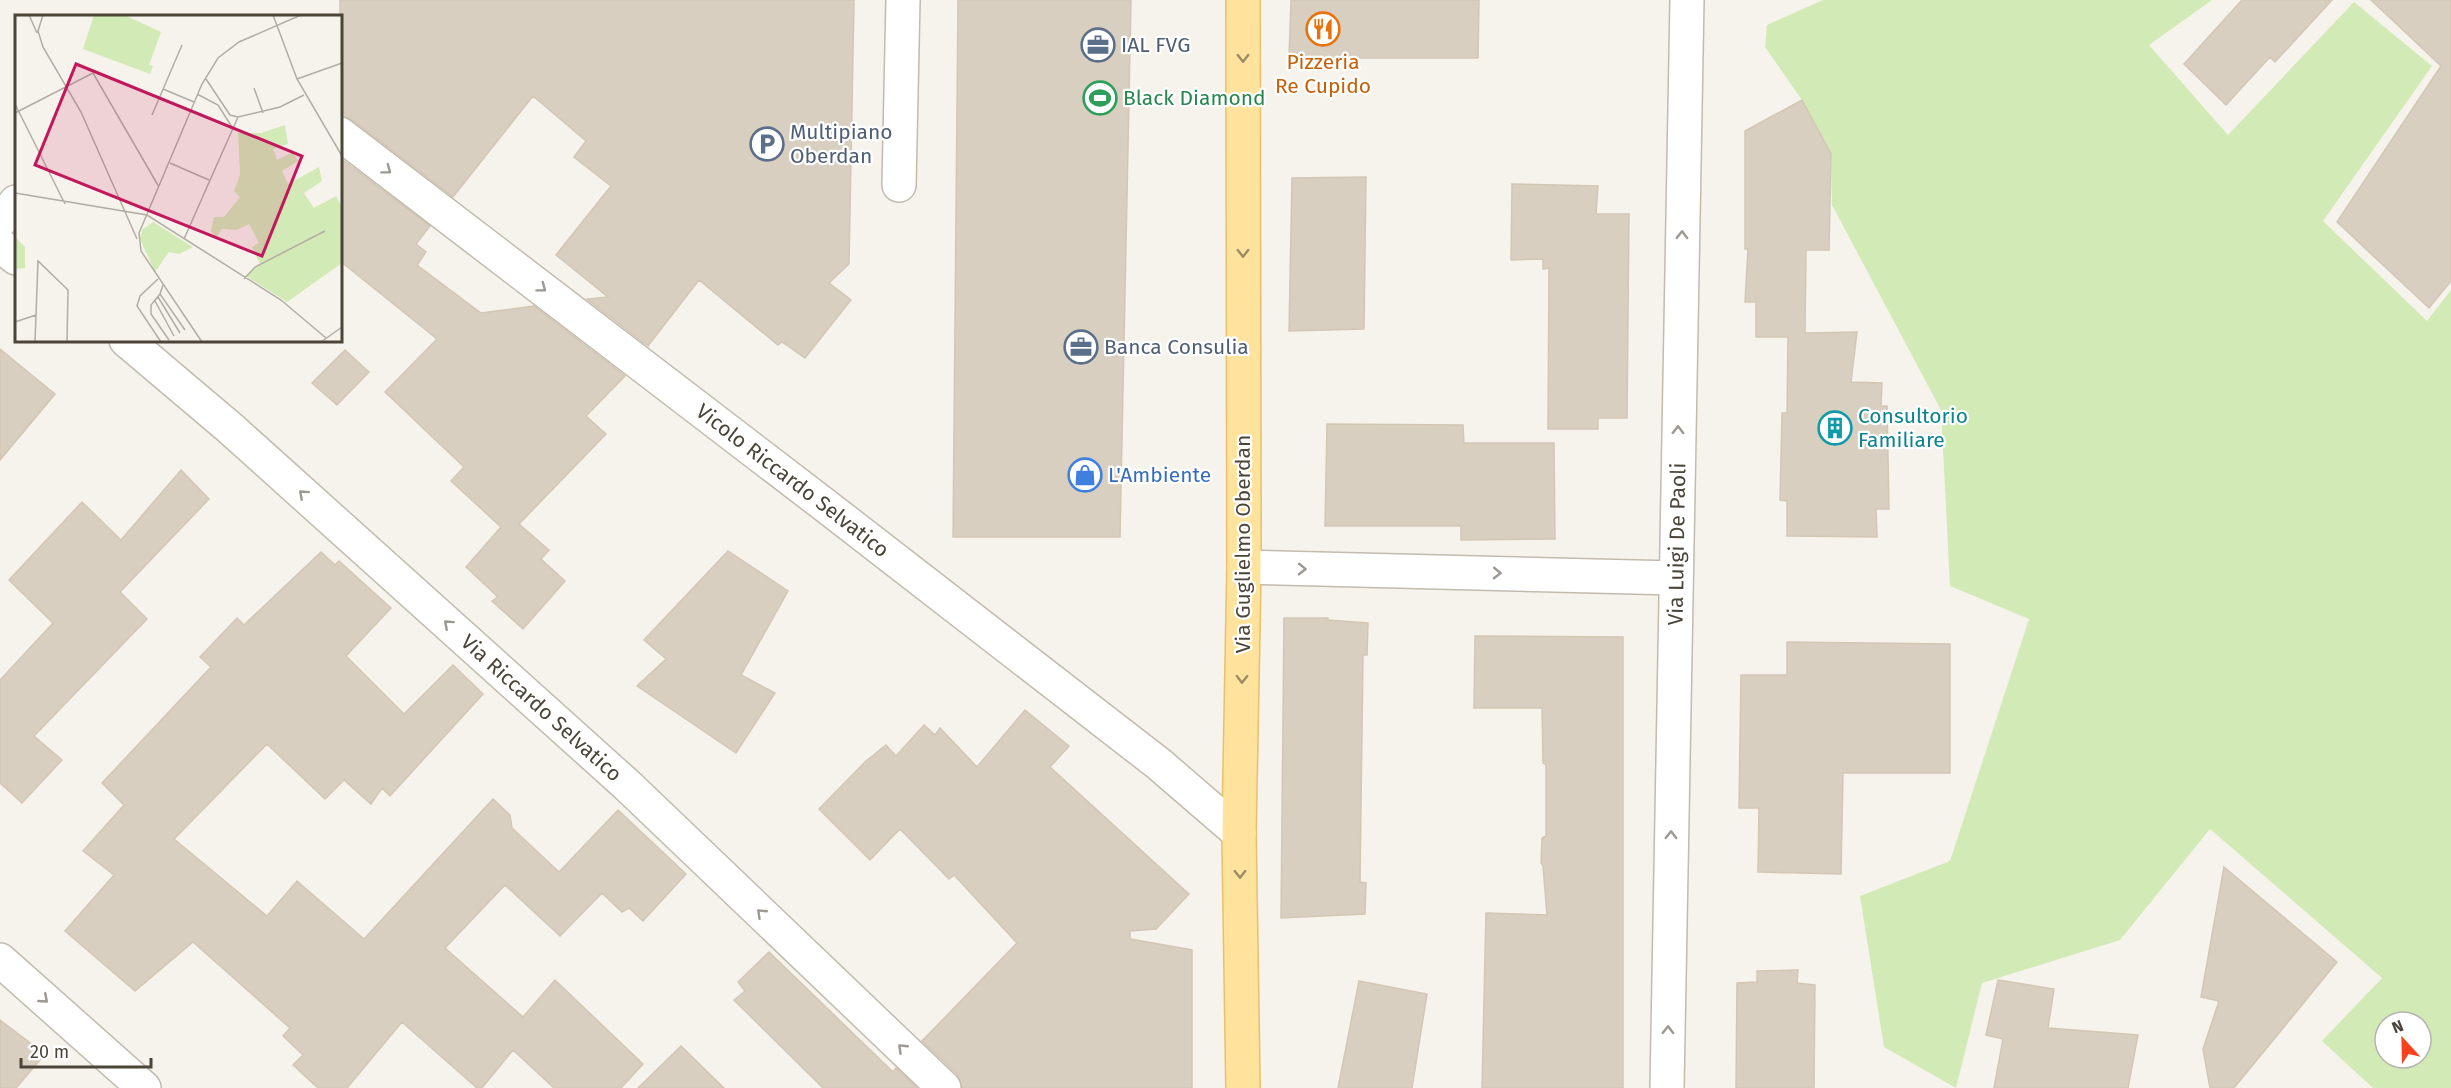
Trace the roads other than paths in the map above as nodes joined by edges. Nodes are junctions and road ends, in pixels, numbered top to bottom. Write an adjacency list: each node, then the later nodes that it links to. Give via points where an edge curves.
1 (903, 0): 5 (street)
2 (1243, 0): 11 (main road, Via Guglielmo Oberdan, one-way to 11)
3 (1687, 0): 12 (street, Via Luigi De Paoli, one-way to 3)
4 (342, 136): 13 (street, Vicolo Riccardo Selvatico, one-way to 13, via 1159,764)
5 (899, 185)
6 (15, 203): 7 (street)
7 (0, 221)
8 (0, 245): 9 (street)
9 (15, 257)
10 (128, 342): 16 (street, Via Riccardo Selvatico, one-way to 10, via 627,785 230,428)
11 (1244, 567): 12 (street, one-way to 12); 13 (main road, Via Guglielmo Oberdan, one-way to 13)
12 (1675, 578): 18 (street, Via Luigi De Paoli, one-way to 12)
13 (1239, 832): 17 (main road, Via Guglielmo Oberdan, one-way to 17)
14 (0, 960): 15 (street, one-way to 15)
15 (144, 1088)
16 (944, 1088)
17 (1243, 1088)
18 (1667, 1088)

